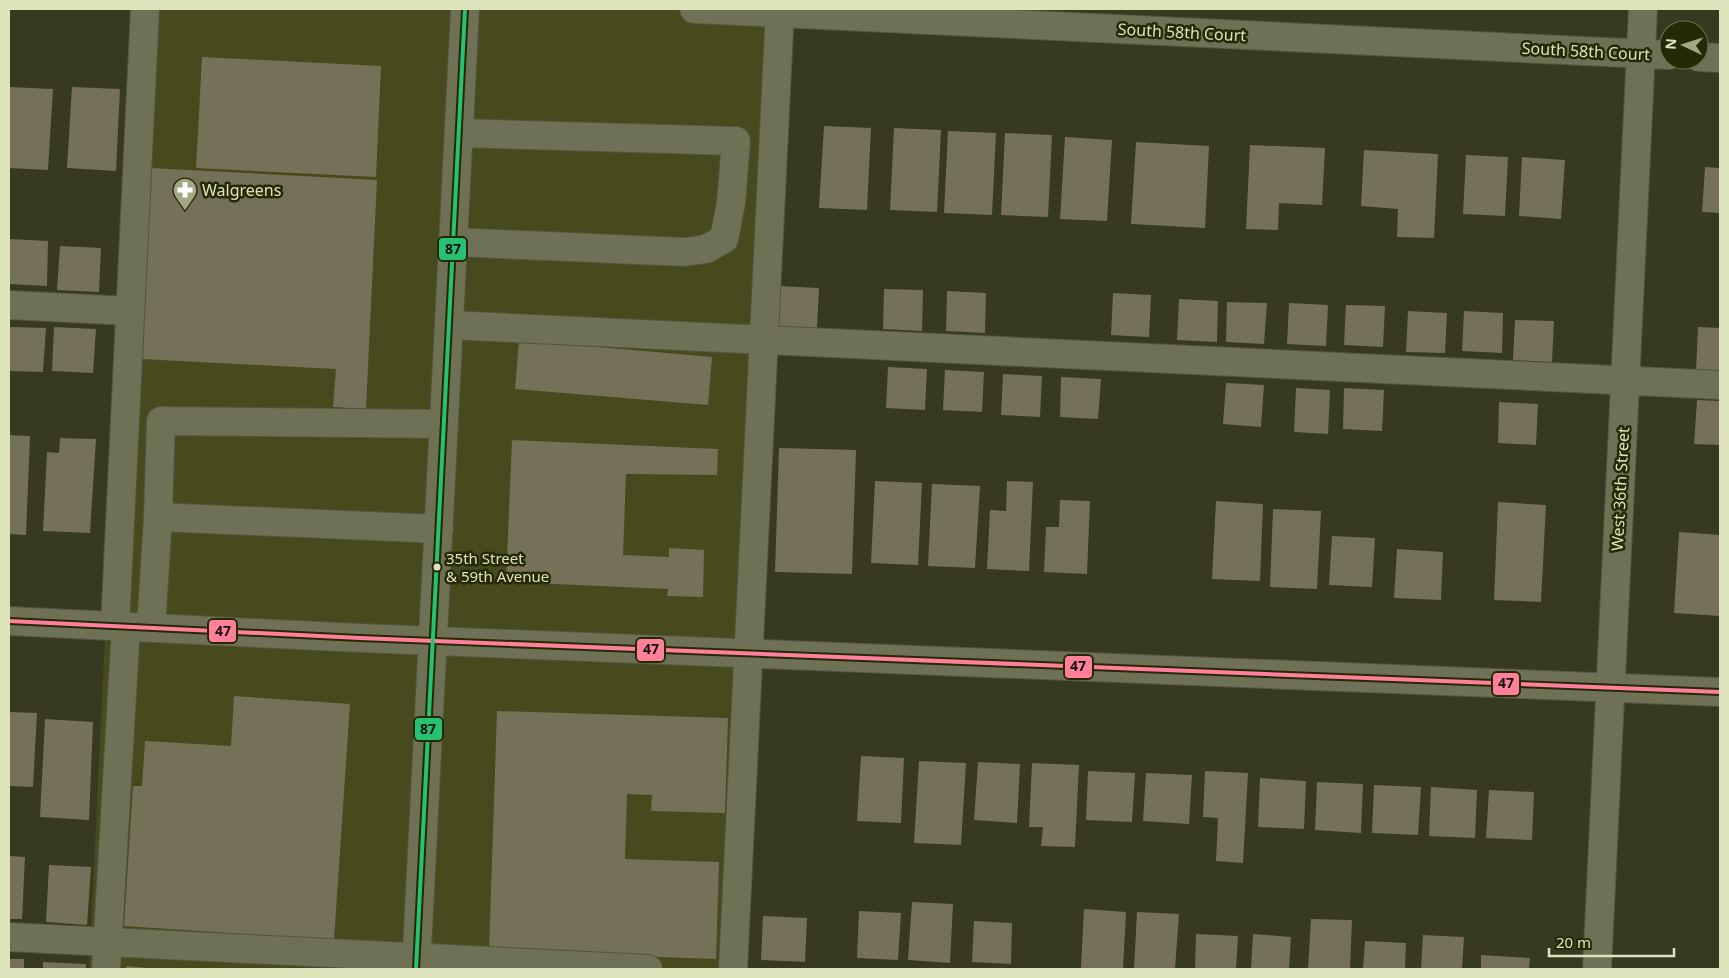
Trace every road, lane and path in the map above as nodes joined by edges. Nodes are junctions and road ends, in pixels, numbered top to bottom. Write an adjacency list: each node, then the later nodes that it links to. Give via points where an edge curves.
1 (145, 9): 11 (street)
2 (465, 9): 8 (street)
3 (694, 9): 5 (street, South 58th Court)
4 (1643, 9): 6 (street, West 36th Street)
5 (780, 11): 6 (street, South 58th Court); 13 (street)
6 (1641, 54): 7 (street, South 58th Court); 14 (street, West 36th Street)
7 (1659, 55)
8 (459, 133): 9 (street); 9 (street, via 736,141 731,204 724,239 706,249 685,252)
9 (453, 242): 12 (street)
10 (9, 305): 11 (street)
11 (130, 311): 20 (street)
12 (449, 325): 13 (street); 16 (street)
13 (764, 338): 14 (street); 22 (street)
14 (1625, 380): 15 (street); 23 (street, West 36th Street)
15 (1720, 385)
16 (444, 424): 17 (street, via 161,421); 18 (street)
17 (158, 517): 18 (street); 20 (street)
18 (439, 529): 21 (street)
19 (9, 621): 20 (street)
20 (130, 627): 21 (street); 26 (street)
21 (433, 641): 22 (street); 27 (street)
22 (748, 653): 23 (street); 30 (street)
23 (1611, 687): 24 (street); 31 (street, West 36th Street)
24 (1720, 692)
25 (9, 937): 26 (street)
26 (107, 942): 27 (street); 28 (street)
27 (417, 964): 29 (street)
28 (106, 969)
29 (648, 969)
30 (733, 969)
31 (1597, 969)

